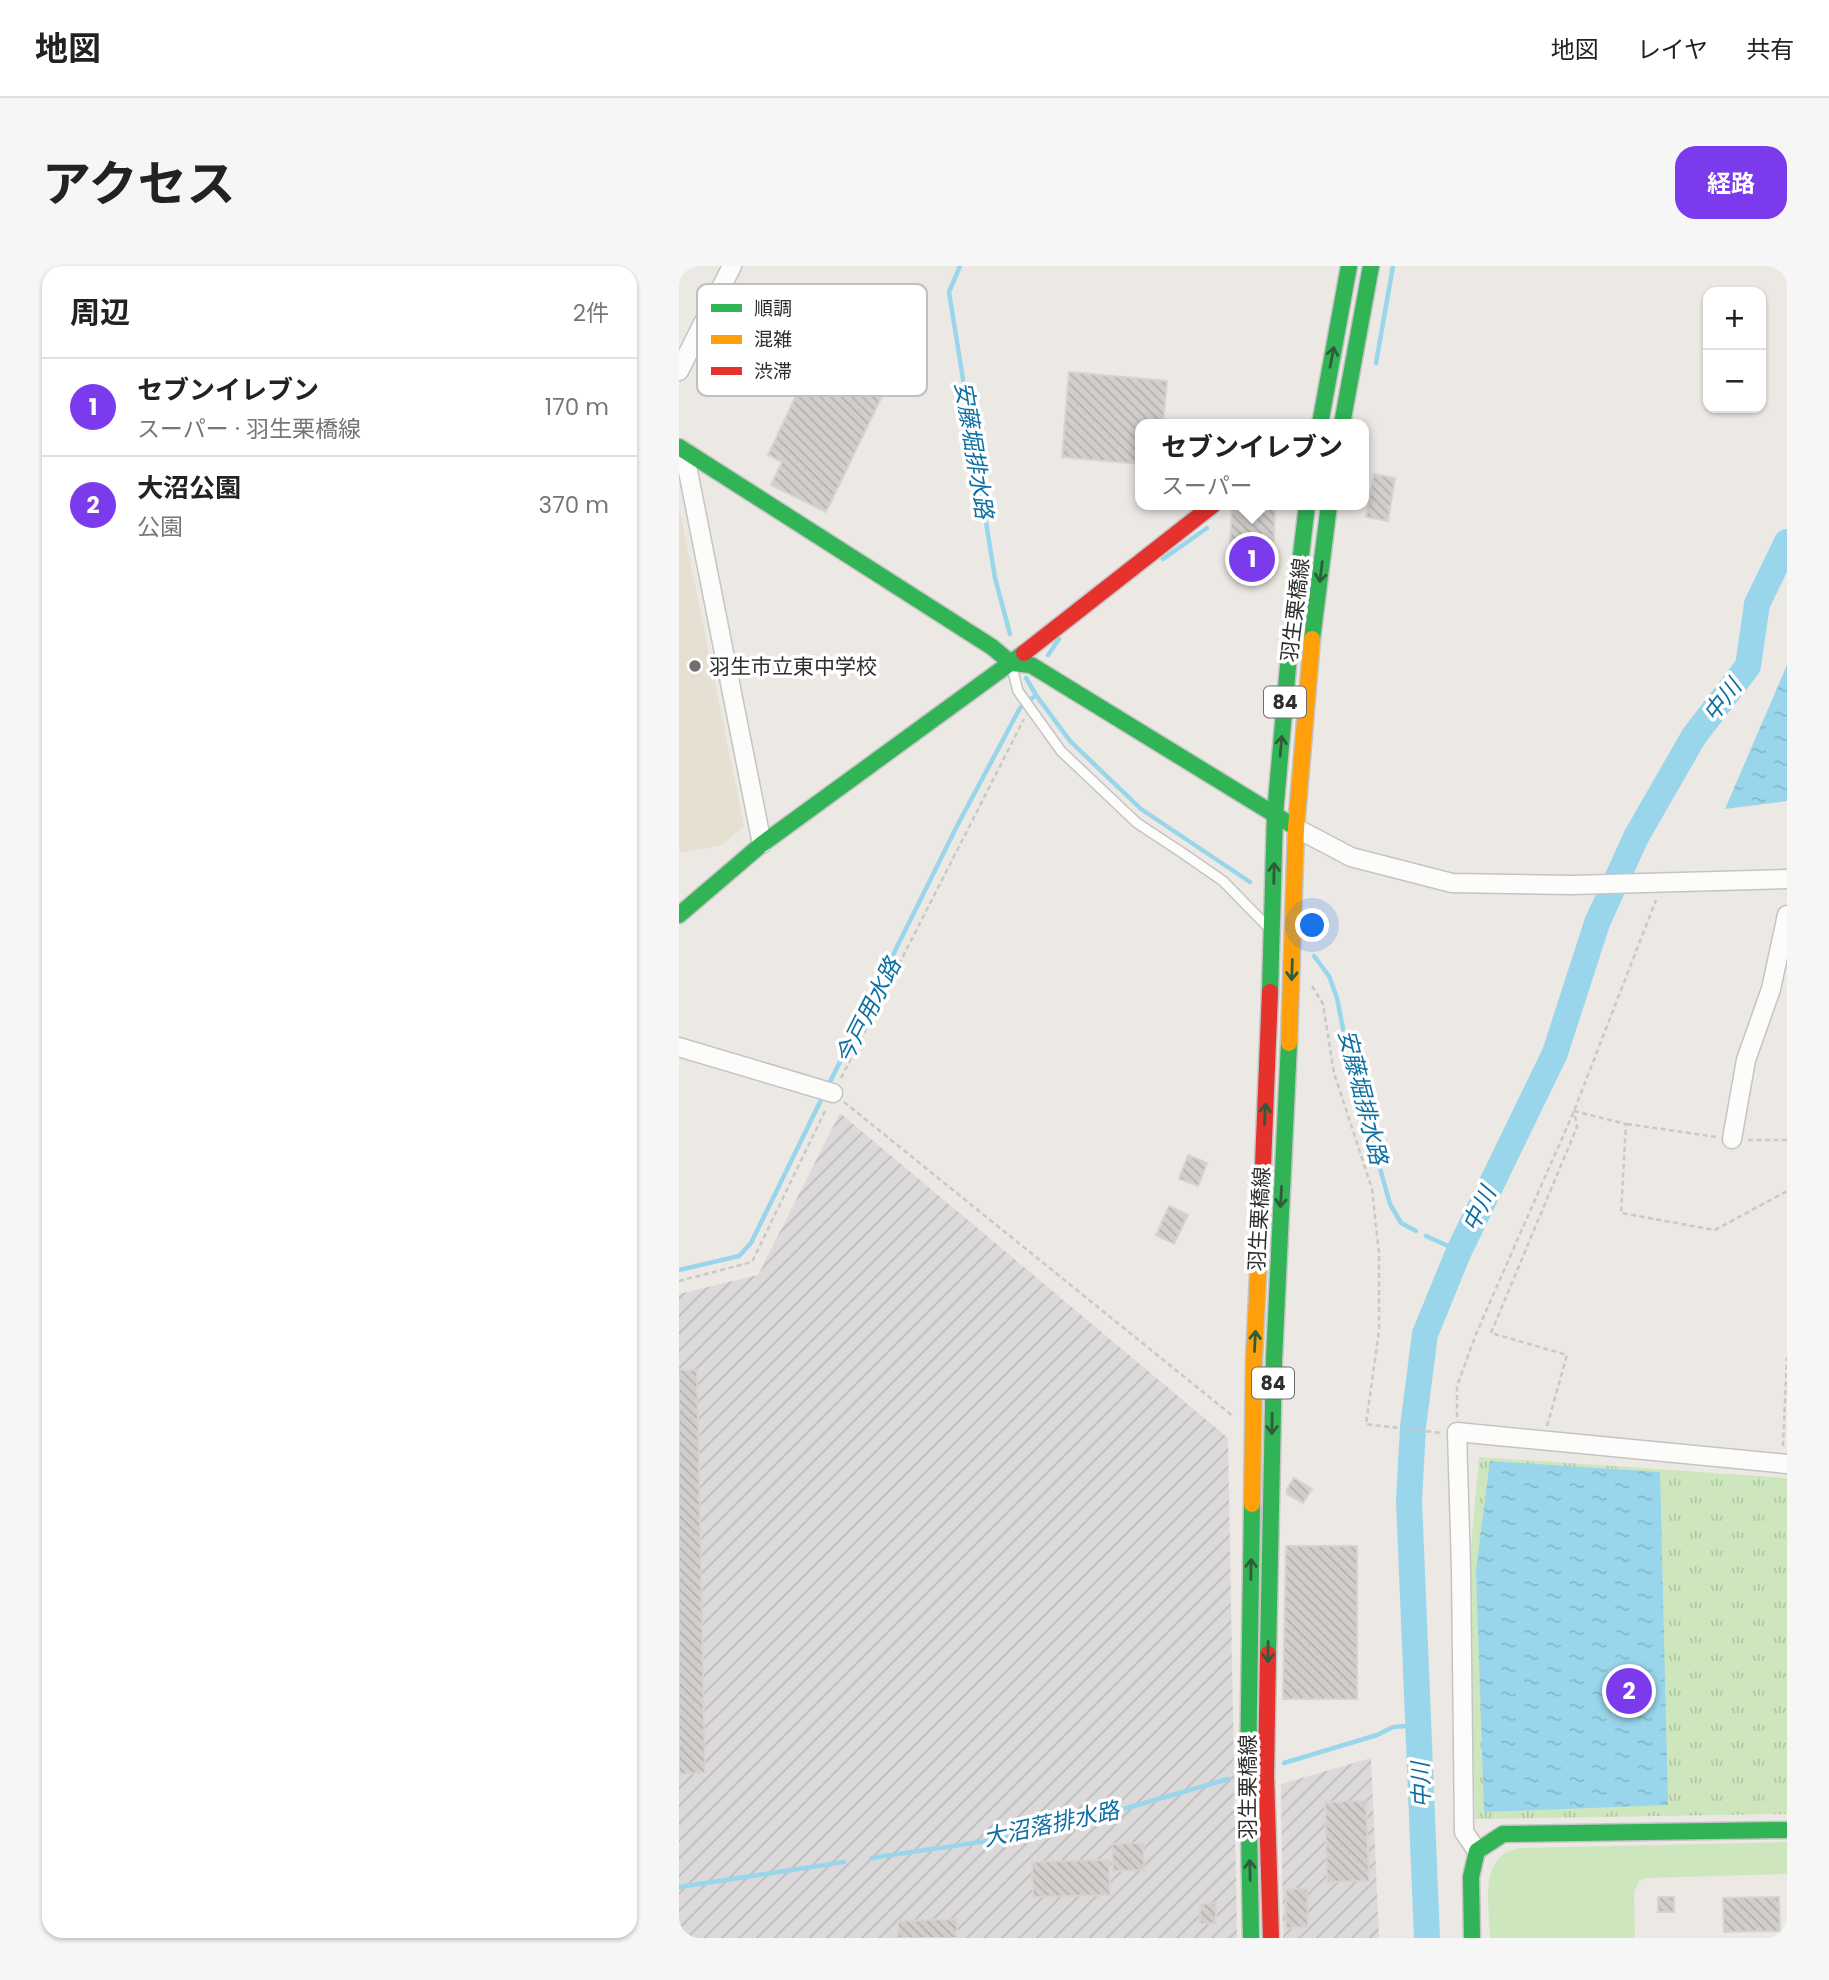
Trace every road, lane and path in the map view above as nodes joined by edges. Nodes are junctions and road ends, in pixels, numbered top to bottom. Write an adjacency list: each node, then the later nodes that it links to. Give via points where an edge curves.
1 (732, 266): 4 (street)
2 (1349, 266): 7 (main road, one-way to 2)
3 (1371, 266): 8 (main road)
4 (723, 284)
5 (697, 335): 6 (street)
6 (679, 371)
7 (1321, 419)
8 (1343, 419)
9 (682, 449): 13 (main road); 17 (street)
10 (1207, 510): 13 (main road)
11 (1306, 510): 15 (main road, 羽生栗橋線 / 84, one-way to 11)
12 (1328, 510): 16 (main road, 羽生栗橋線 / 84, one-way to 16, via 1310,655)
13 (1011, 663): 14 (lane); 15 (main road, via 1031,665); 17 (main road)
14 (1031, 711): 22 (lane, via 1061,751 1137,823 1223,881); 25 (path, via 1021,722)
15 (1275, 814): 16 (main road); 22 (main road, 羽生栗橋線 / 84, one-way to 15)
16 (1296, 828): 19 (street, via 1352,857 1452,883); 23 (main road, 羽生栗橋線 / 84)
17 (762, 844): 20 (main road)
18 (1787, 879): 19 (street)
19 (1664, 881): 26 (path)
20 (679, 915)
21 (1787, 915): 28 (street, via 1771,989 1746,1060)
22 (1273, 933): 33 (main road, 羽生栗橋線 / 84, one-way to 22)
23 (1293, 966): 34 (path, via 1314,987 1322,1004 1334,1073 1372,1189 1379,1253 1379,1331 1366,1424); 40 (main road, 羽生栗橋線 / 84, one-way to 40, via 1273,1360 1266,1775)
24 (679, 1047): 25 (street)
25 (834, 1093): 31 (path, via 752,1262); 33 (path)
26 (1574, 1111): 27 (path); 34 (path, via 1457,1386); 35 (path, via 1577,1127 1491,1333 1567,1355)
27 (1626, 1124): 28 (path); 30 (path, via 1621,1213 1715,1230)
28 (1732, 1139): 29 (path)
29 (1787, 1140)
30 (1787, 1191)
31 (679, 1281)
32 (1787, 1357): 36 (path)
33 (1253, 1432): 39 (main road, 羽生栗橋線 / 84, one-way to 33, via 1248,1773)
34 (1457, 1432): 35 (street); 38 (street, via 1464,1832)
35 (1542, 1441): 36 (street)
36 (1785, 1464)
37 (1787, 1830): 38 (main road, via 1503,1834)
38 (1477, 1851): 41 (main road, via 1471,1877)
39 (1251, 1938)
40 (1271, 1938)
41 (1472, 1938)

